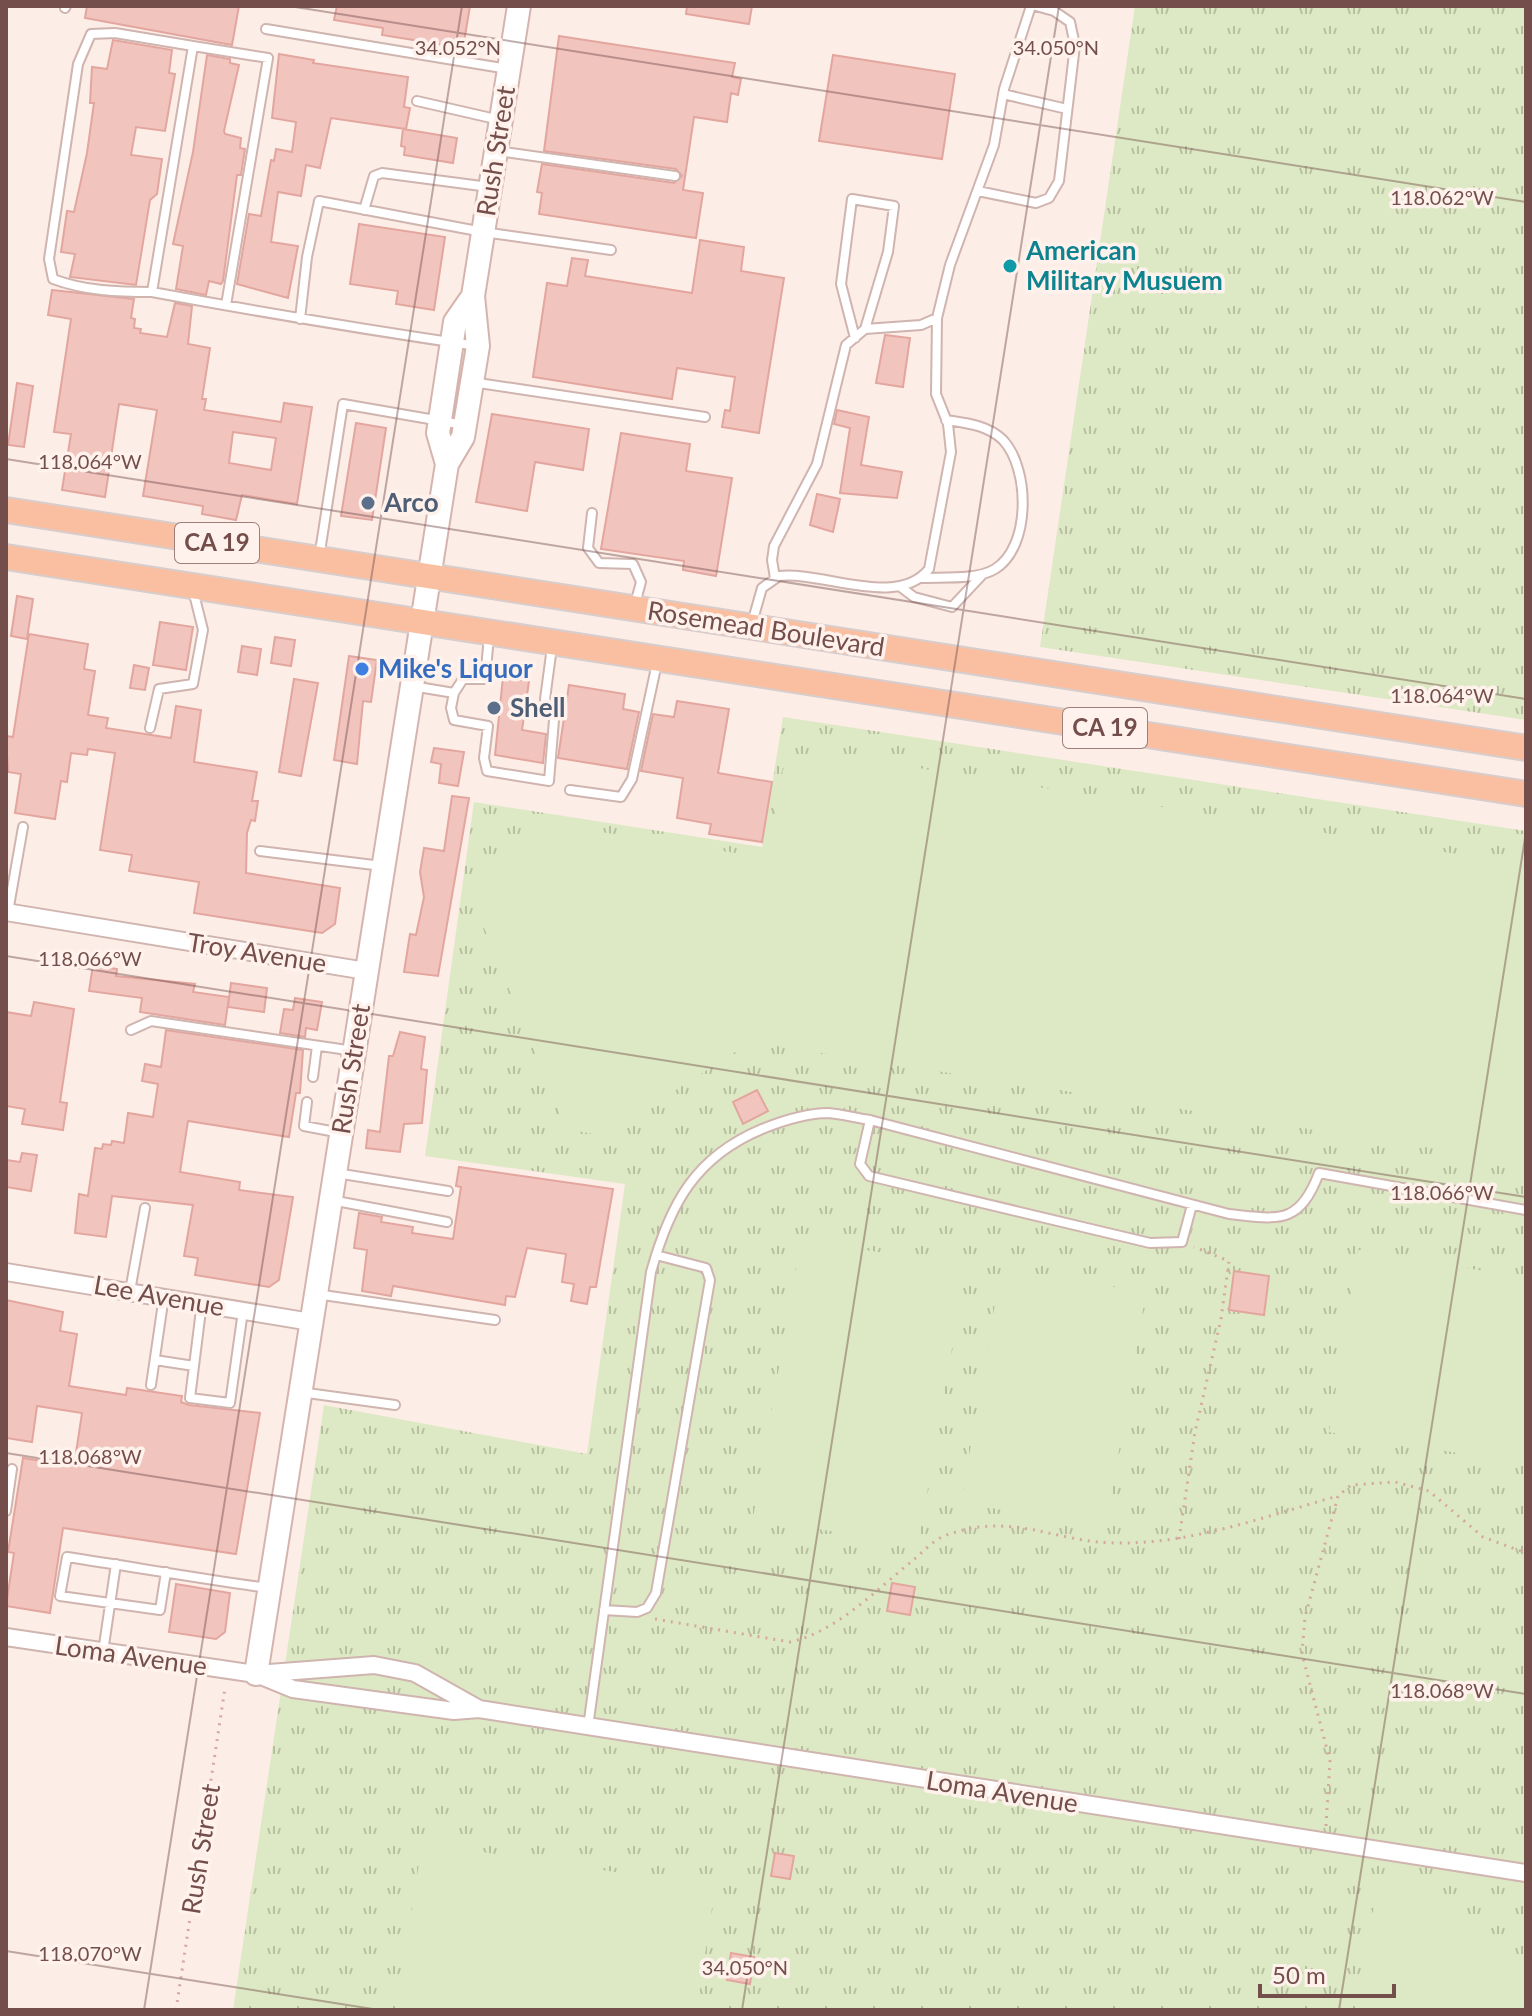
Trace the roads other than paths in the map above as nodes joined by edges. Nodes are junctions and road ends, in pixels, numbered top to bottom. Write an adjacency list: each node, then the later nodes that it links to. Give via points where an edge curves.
1 (519, 6): 5 (street, Rush Street)
2 (1034, 6): 6 (lane); 8 (lane, via 1070,22 1075,45)
3 (266, 29): 5 (lane)
4 (193, 46): 17 (lane); 17 (lane, via 91,34 78,64 49,259 53,279 71,286); 19 (lane, via 268,58)
5 (509, 69): 9 (street, Rush Street)
6 (1003, 94): 8 (lane); 13 (lane, via 994,145)
7 (417, 101): 9 (lane)
8 (1067, 109): 13 (lane, via 1059,181 1049,198 1036,203)
9 (501, 120): 10 (street, Rush Street)
10 (496, 151): 11 (lane); 12 (street, Rush Street)
11 (675, 176)
12 (490, 188): 14 (lane, via 382,173 374,176); 15 (street, Rush Street)
13 (978, 191): 20 (lane)
14 (364, 210): 15 (lane); 21 (lane, via 319,201)
15 (483, 232): 16 (lane); 18 (street, Rush Street)
16 (611, 250)
17 (152, 292): 19 (lane)
18 (473, 296): 24 (street, Rush Street, via 455,322); 25 (street, Rush Street)
19 (226, 305): 21 (lane)
20 (937, 318): 22 (lane, via 921,325); 29 (lane, via 936,394)
21 (300, 319): 24 (lane)
22 (865, 329): 23 (lane); 23 (lane, via 888,252 894,206 852,199 841,284)
23 (855, 338): 38 (lane, via 846,345 817,464 774,546)
24 (452, 342): 25 (lane); 28 (street, Rush Street)
25 (478, 346): 26 (street, Rush Street)
26 (471, 382): 27 (lane); 30 (street, Rush Street)
27 (705, 417)
28 (440, 420): 30 (lane); 31 (street, Rush Street, via 438,433); 35 (lane, via 343,404)
29 (946, 420): 36 (lane, via 976,425 1003,440 1022,479 1022,510 1012,551); 39 (lane, via 951,452 934,559)
30 (464, 425): 31 (street, Rush Street)
31 (447, 464): 37 (street, Rush Street)
32 (6, 510): 35 (main road, Rosemead Boulevard / CA 19)
33 (592, 513): 42 (lane, via 588,548 599,563 633,564 641,582)
34 (6, 557): 40 (main road, Rosemead Boulevard / CA 19)
35 (319, 559): 37 (main road, Rosemead Boulevard / CA 19)
36 (983, 574): 39 (lane); 41 (lane, via 952,607 914,597)
37 (429, 575): 42 (main road, Rosemead Boulevard / CA 19); 43 (street, Rush Street)
38 (775, 578): 41 (lane, via 789,575); 44 (lane, via 757,596)
39 (922, 578): 41 (lane)
40 (192, 586): 43 (main road, Rosemead Boulevard / CA 19); 50 (lane, via 203,630 193,684 159,689)
41 (902, 588)
42 (634, 609): 44 (main road, Rosemead Boulevard / CA 19)
43 (421, 621): 45 (main road, Rosemead Boulevard / CA 19); 48 (street, Rush Street)
44 (751, 628): 51 (main road, Rosemead Boulevard / CA 19)
45 (489, 632): 46 (main road, Rosemead Boulevard / CA 19); 49 (lane, via 485,679 463,679)
46 (553, 642): 47 (main road, Rosemead Boulevard / CA 19); 49 (lane, via 545,699 554,720 549,781 487,771 488,726 454,720)
47 (658, 658): 52 (lane, via 632,779 621,797); 53 (main road, Rosemead Boulevard / CA 19)
48 (411, 686): 49 (lane); 56 (street, Rush Street)
49 (454, 693)
50 (150, 728)
51 (1526, 748)
52 (570, 790)
53 (1526, 794)
54 (23, 827): 57 (lane)
55 (260, 851): 56 (lane)
56 (383, 866): 58 (street, Rush Street)
57 (7, 912): 58 (street, Troy Avenue)
58 (366, 971): 61 (street, Rush Street)
59 (131, 1030): 60 (lane, via 151,1021)
60 (317, 1046): 61 (lane); 62 (lane)
61 (354, 1051): 65 (street, Rush Street)
62 (313, 1077)
63 (307, 1102): 65 (lane, via 304,1126)
64 (870, 1120): 69 (lane); 69 (lane, via 860,1164 869,1176 1150,1243 1182,1242); 73 (lane, via 826,1113 781,1121 729,1142 688,1185 664,1227)
65 (341, 1133): 66 (street, Rush Street)
66 (335, 1173): 67 (lane); 68 (street, Rush Street)
67 (448, 1191)
68 (330, 1200): 72 (lane); 76 (street, Rush Street)
69 (1192, 1205): 71 (lane, via 1278,1219 1293,1214 1310,1196 1319,1173)
70 (145, 1208): 75 (lane)
71 (1526, 1210)
72 (447, 1222)
73 (656, 1255): 93 (lane); 93 (lane, via 706,1268 710,1280 656,1593 647,1608 637,1612)
74 (6, 1272): 75 (street, Lee Avenue)
75 (130, 1291): 77 (street, Lee Avenue)
76 (316, 1294): 80 (lane); 81 (street, Rush Street)
77 (164, 1296): 78 (street, Lee Avenue); 82 (lane)
78 (203, 1302): 79 (street, Lee Avenue); 83 (lane)
79 (243, 1311): 81 (street, Lee Avenue); 83 (lane, via 230,1403 190,1398)
80 (495, 1320)
81 (311, 1322): 85 (street, Rush Street)
82 (155, 1360): 83 (lane); 84 (lane)
83 (194, 1366)
84 (151, 1385)
85 (300, 1392): 86 (lane); 91 (street, Rush Street)
86 (395, 1405)
87 (12, 1469): 88 (lane)
88 (6, 1511)
89 (116, 1564): 90 (lane); 92 (lane); 92 (lane, via 67,1557 60,1596)
90 (166, 1572): 91 (lane); 92 (lane, via 160,1610)
91 (269, 1588): 96 (street, Rush Street)
92 (110, 1604): 95 (lane)
93 (604, 1610): 98 (lane)
94 (6, 1637): 95 (street, Loma Avenue)
95 (103, 1652): 96 (street, Loma Avenue)
96 (256, 1674): 97 (street, Loma Avenue, via 293,1689 454,1711); 97 (street, Loma Avenue, via 374,1665 415,1673)
97 (479, 1709): 98 (street, Loma Avenue)
98 (588, 1727): 99 (street, Loma Avenue)
99 (1526, 1873)

